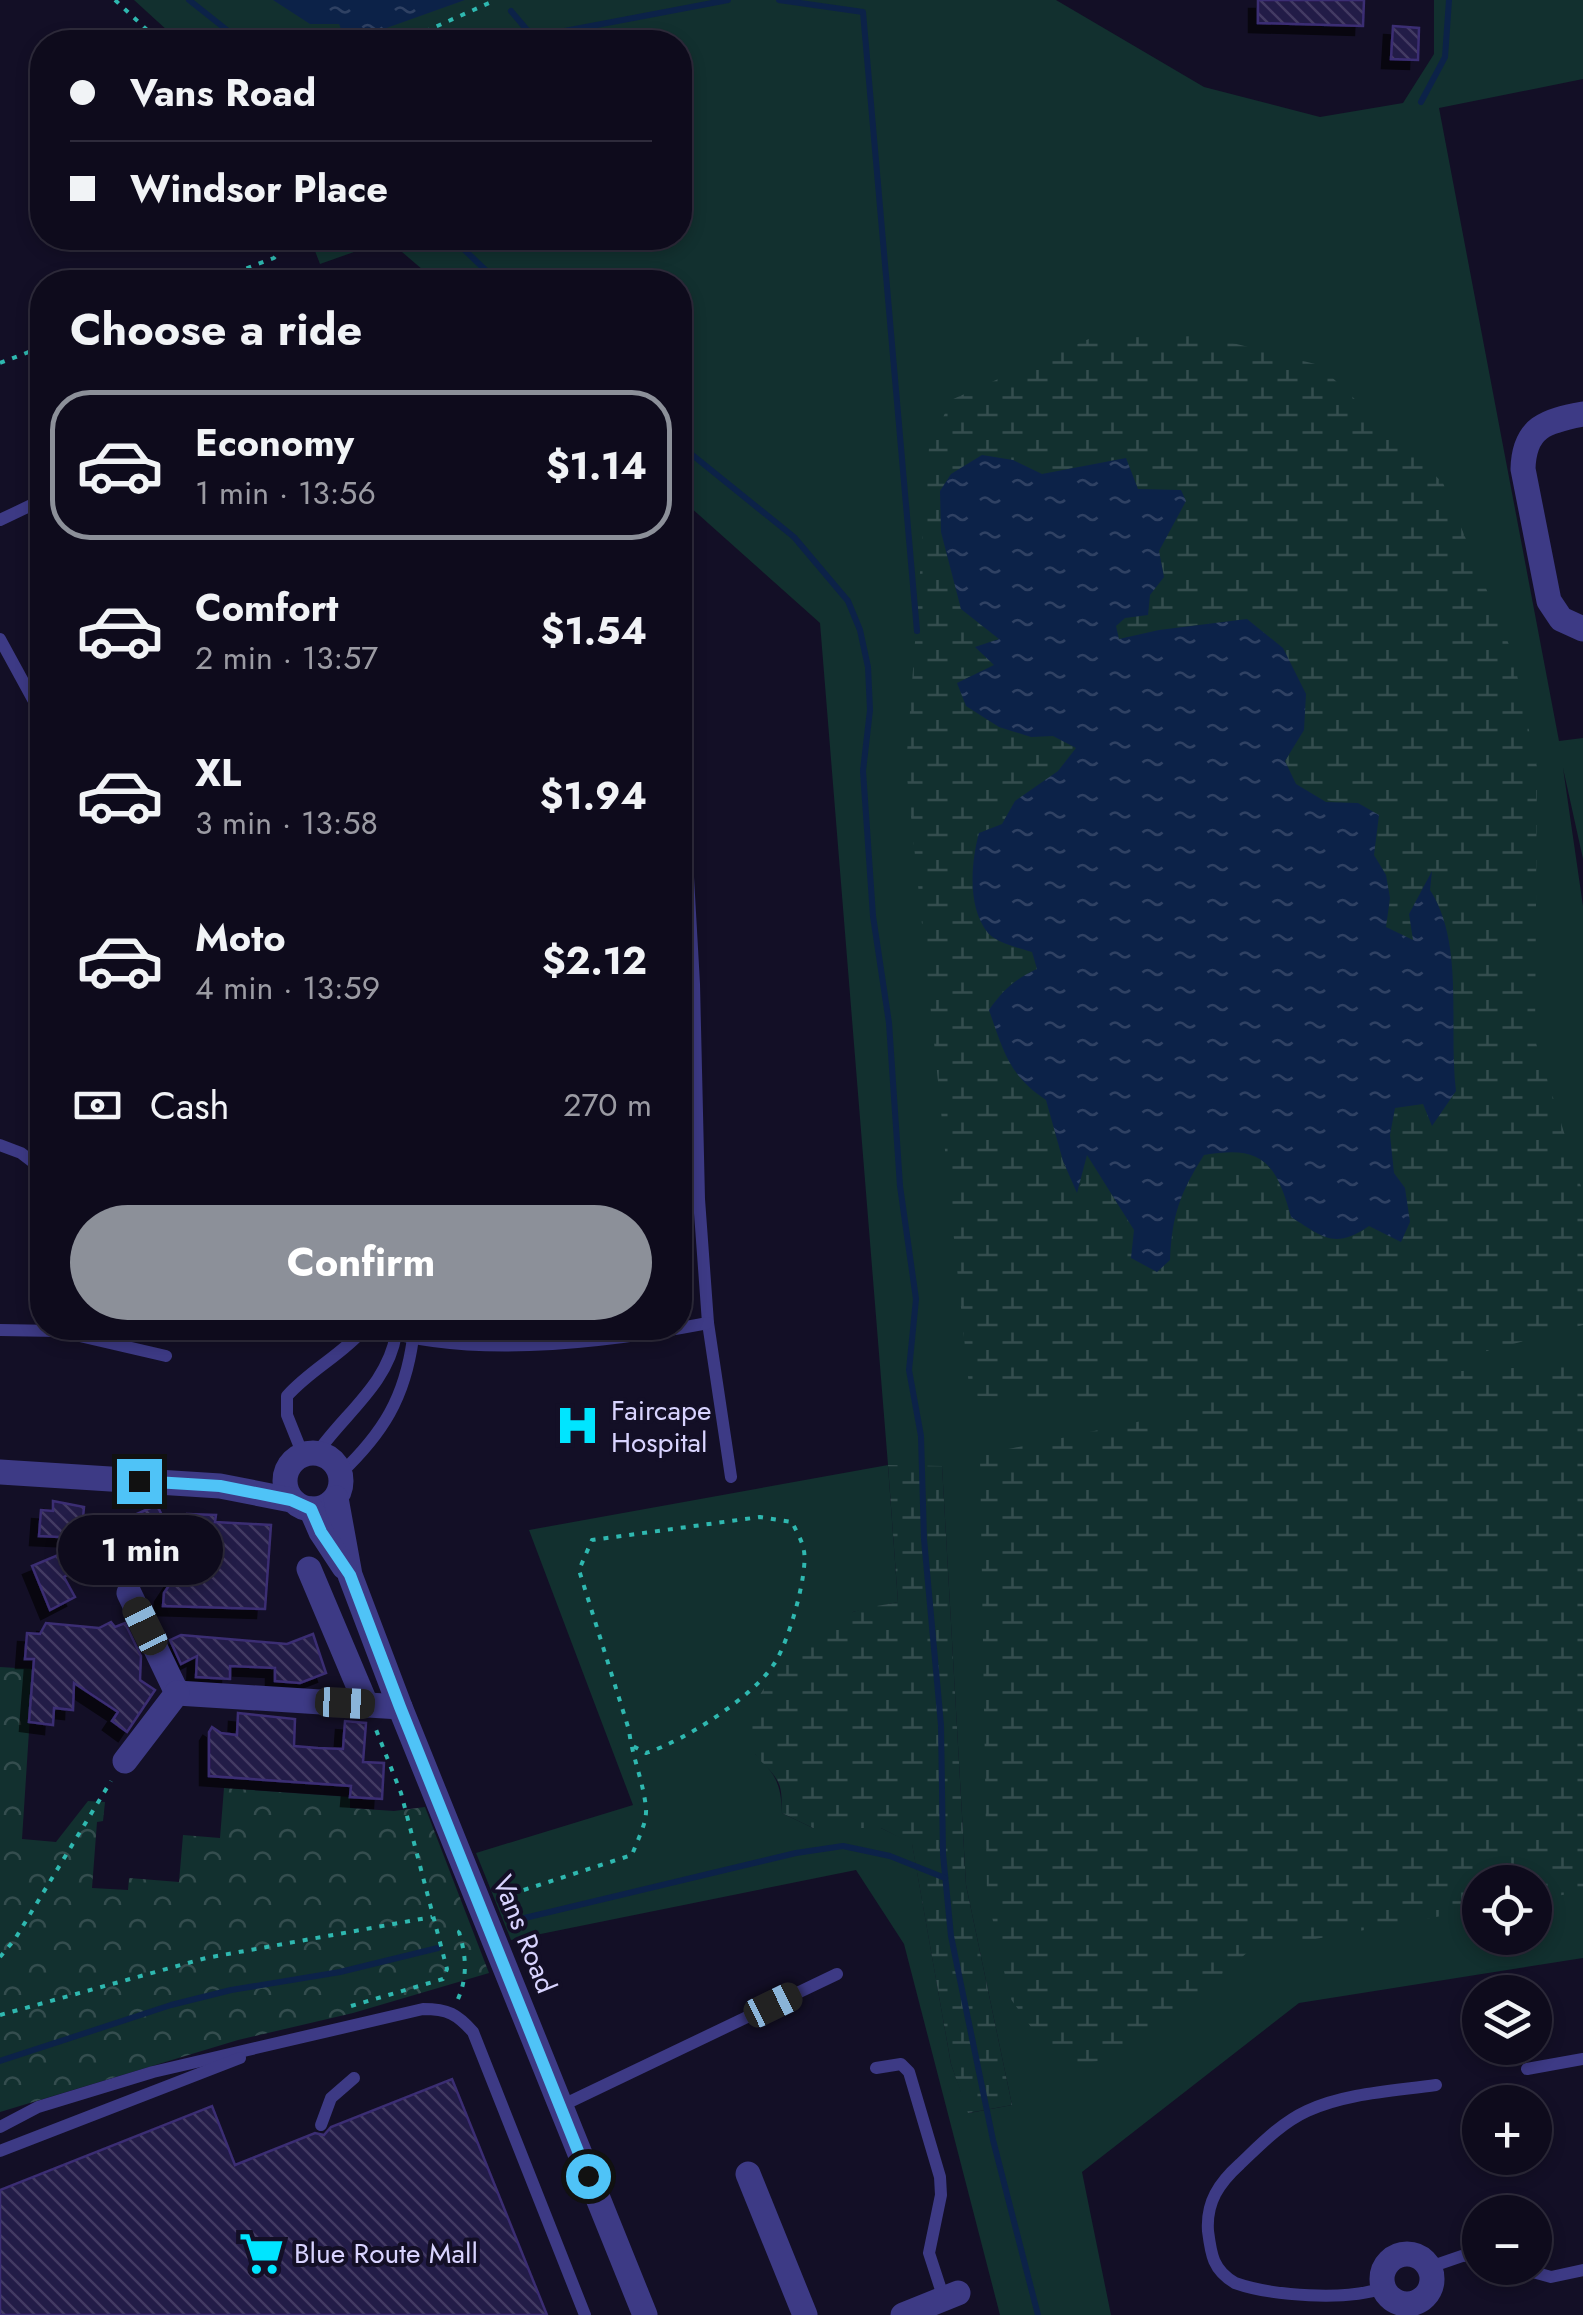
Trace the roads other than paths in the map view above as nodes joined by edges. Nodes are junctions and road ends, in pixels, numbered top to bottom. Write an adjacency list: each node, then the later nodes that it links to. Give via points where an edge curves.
1 (1583, 414): 4 (street, via 1536,430 1523,469 1549,601 1561,619)
2 (30, 506): 3 (lane)
3 (0, 520)
4 (1583, 629)
5 (0, 639): 6 (lane)
6 (30, 689)
7 (692, 1091): 10 (lane)
8 (0, 1144): 9 (lane)
9 (30, 1159)
10 (699, 1198): 11 (lane); 12 (lane)
11 (692, 1199)
12 (708, 1323): 13 (lane); 25 (lane)
13 (692, 1326)
14 (0, 1330): 15 (lane)
15 (30, 1330)
16 (100, 1340): 22 (lane)
17 (355, 1340): 23 (lane, via 287,1396)
18 (395, 1340): 23 (lane, via 385,1372)
19 (412, 1340): 27 (lane, via 394,1409)
20 (461, 1340): 21 (lane)
21 (600, 1340)
22 (166, 1356)
23 (304, 1457): 26 (street); 27 (street, via 336,1464); 28 (street, via 285,1476 286,1488)
24 (0, 1472): 26 (street)
25 (731, 1477)
26 (220, 1486): 28 (street)
27 (338, 1486): 28 (street, via 325,1507); 30 (street, Vans Road)
28 (301, 1504): 30 (street, Vans Road)
29 (309, 1569): 33 (street)
30 (350, 1575): 34 (street, Vans Road)
31 (128, 1593): 32 (street)
32 (177, 1693): 33 (street); 35 (street)
33 (366, 1704): 34 (street)
34 (400, 1707): 43 (street, Vans Road, via 475,1914)
35 (125, 1761)
36 (837, 1974): 43 (lane)
37 (285, 2041): 45 (lane, via 120,2082 38,2107); 46 (lane); 54 (lane, via 423,2009 445,2008 474,2032)
38 (1583, 2059): 40 (lane)
39 (876, 2068): 52 (lane, via 906,2067 940,2177 929,2254)
40 (1527, 2069)
41 (354, 2078): 44 (lane, via 331,2098)
42 (1436, 2085): 53 (lane, via 1308,2110 1226,2176 1209,2206 1211,2257 1235,2283)
43 (560, 2106): 55 (street, Vans Road)
44 (321, 2125)
45 (0, 2127)
46 (0, 2151)
47 (748, 2174): 56 (street)
48 (1462, 2256): 50 (lane)
49 (1583, 2270): 51 (lane)
50 (1430, 2277): 53 (street, via 1428,2294 1414,2304); 53 (street, via 1413,2254 1397,2255 1384,2266); 58 (street)
51 (1552, 2278)
52 (951, 2296): 57 (street)
53 (1396, 2302)
54 (585, 2315)
55 (645, 2315)
56 (805, 2315)
57 (904, 2315)
58 (1430, 2315)

